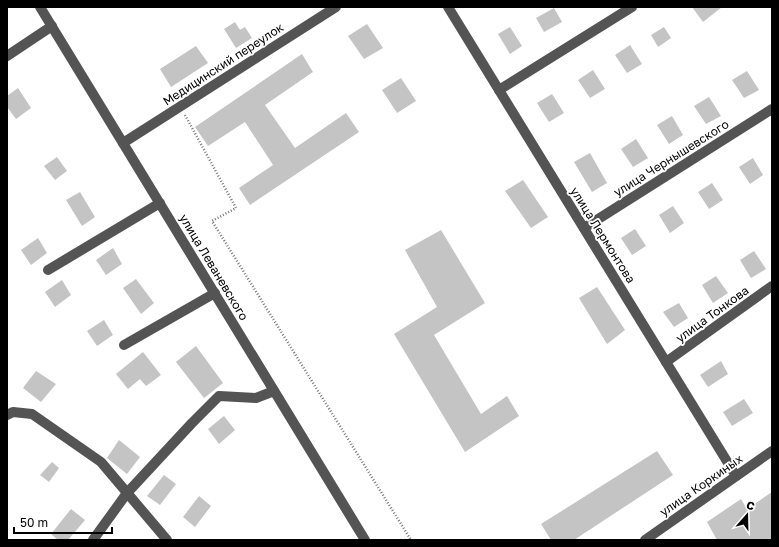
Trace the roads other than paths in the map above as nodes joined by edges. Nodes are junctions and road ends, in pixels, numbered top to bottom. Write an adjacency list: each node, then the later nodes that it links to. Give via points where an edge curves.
1 (40, 7): 5 (street, улица Леваневского)
2 (336, 7): 9 (street, Медицинский переулок)
3 (448, 7): 7 (street, улица Лермонтова)
4 (632, 7): 7 (street)
5 (52, 26): 6 (street); 9 (street, улица Леваневского)
6 (7, 56)
7 (499, 90): 11 (street, улица Лермонтова)
8 (772, 109): 11 (street, улица Чернышевского)
9 (123, 143): 10 (street, улица Леваневского)
10 (160, 203): 12 (street); 14 (street, улица Леваневского)
11 (584, 228): 16 (street, улица Лермонтова)
12 (48, 270)
13 (772, 286): 16 (street, улица Тонкова)
14 (215, 293): 15 (street); 17 (street, улица Леваневского)
15 (124, 345)
16 (666, 362): 20 (street, улица Лермонтова)
17 (274, 391): 21 (street, via 256,398 219,396); 24 (street, улица Леваневского)
18 (7, 415): 21 (street, via 13,412 32,414 101,462)
19 (772, 450): 20 (street, улица Коркиных)
20 (736, 476): 25 (street, улица Коркиных)
21 (127, 493): 22 (street); 23 (street)
22 (93, 540)
23 (166, 540)
24 (365, 540)
25 (645, 540)

